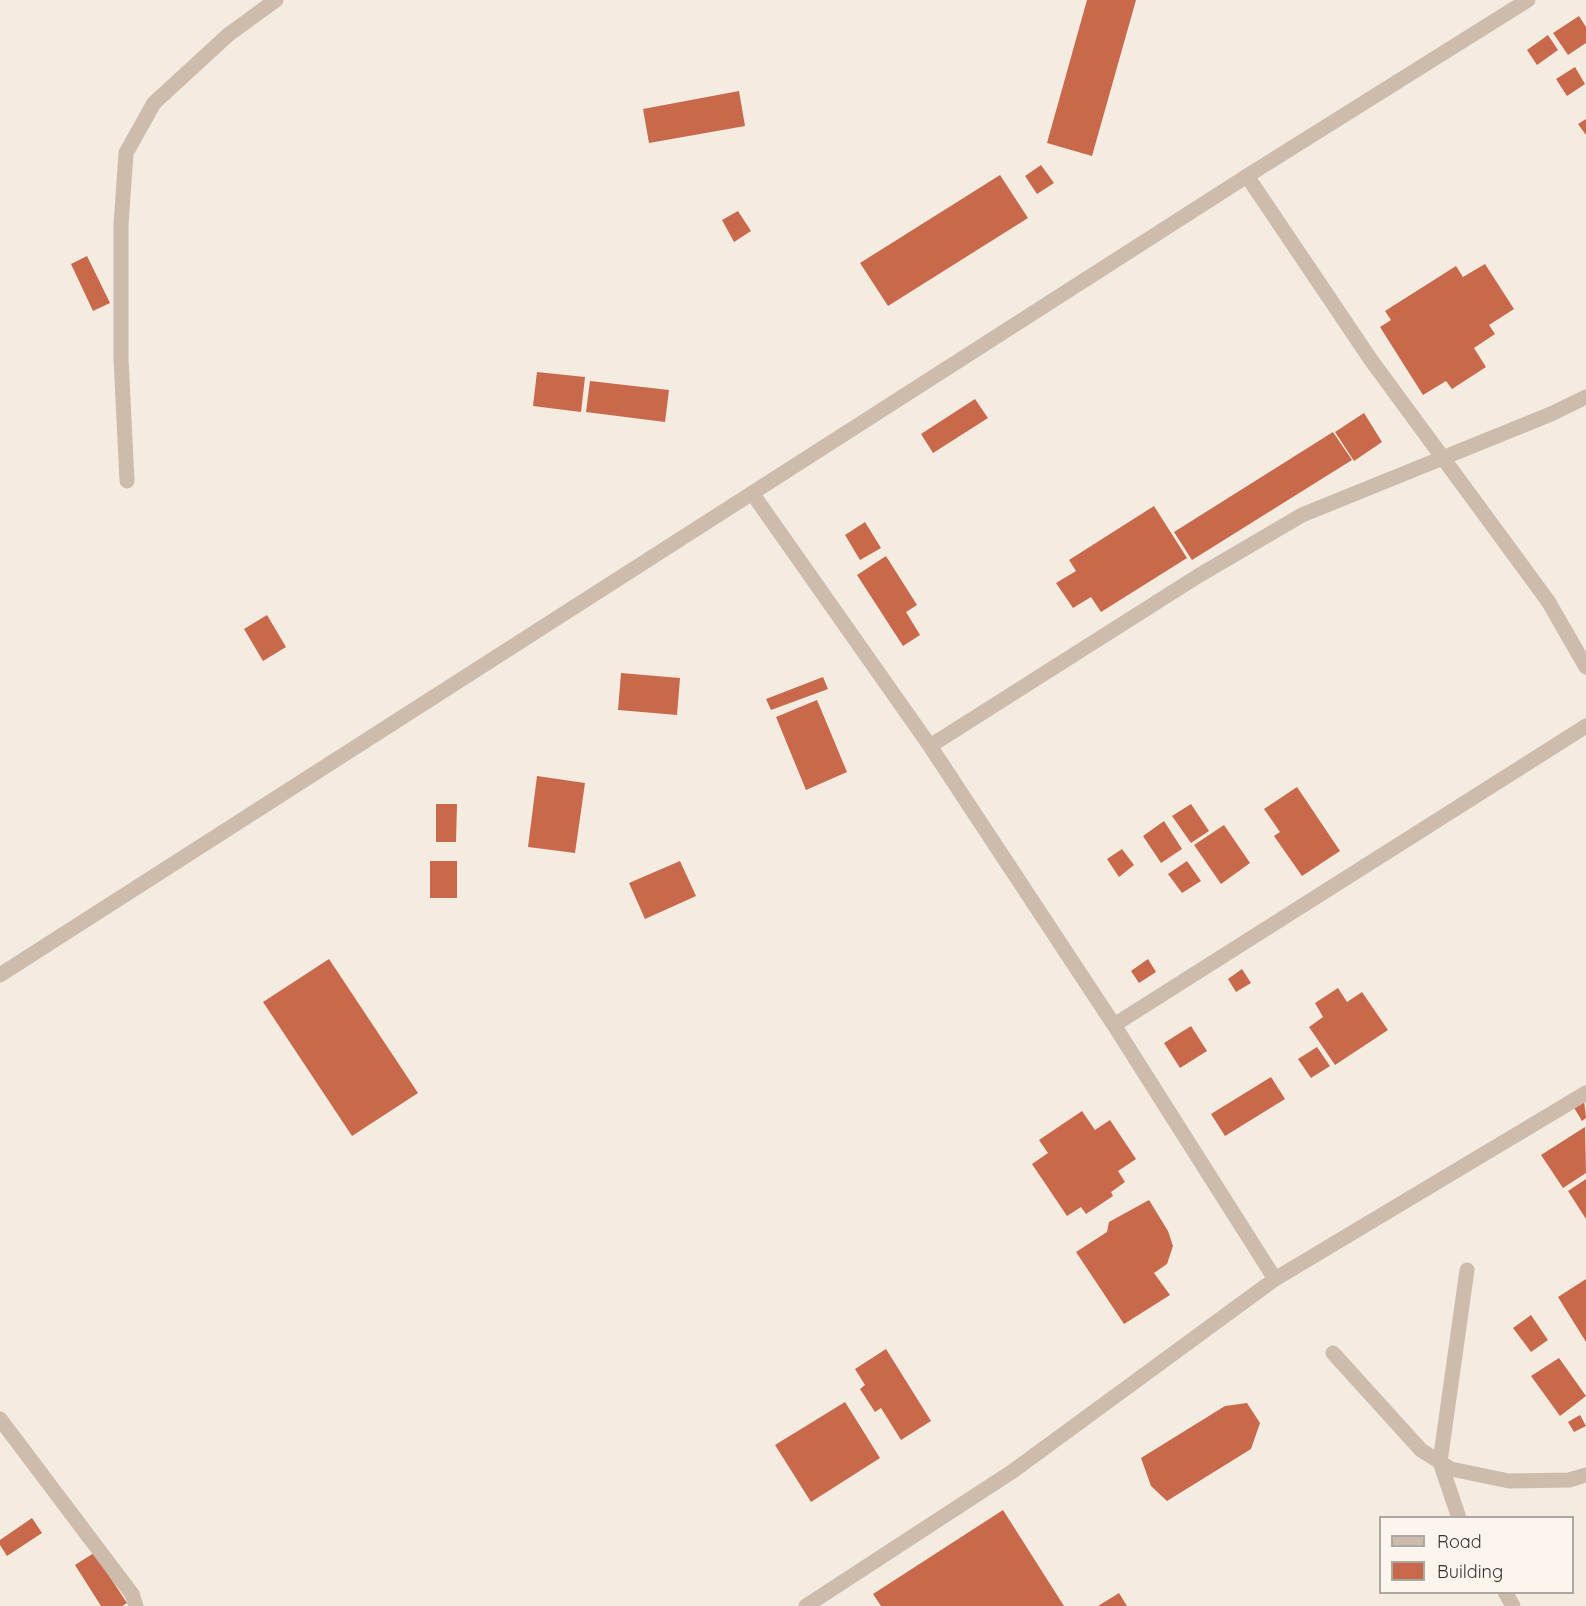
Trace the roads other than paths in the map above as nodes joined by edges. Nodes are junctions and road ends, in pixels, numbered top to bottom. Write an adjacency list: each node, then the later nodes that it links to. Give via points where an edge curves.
1 (276, 0): 6 (street, via 228,35 154,103 126,153 121,358)
2 (1527, 0): 3 (street)
3 (1247, 176): 5 (street, via 1371,360); 7 (street)
4 (1586, 396): 5 (street)
5 (1444, 458): 8 (street, via 1548,601); 10 (street, via 1302,515 1207,570)
6 (127, 481)
7 (752, 493): 10 (street); 11 (street)
8 (1586, 667)
9 (1586, 726): 12 (street)
10 (930, 746): 12 (street)
11 (0, 975)
12 (1114, 1025): 15 (street)
13 (1586, 1093): 15 (street)
14 (1467, 1270): 18 (street)
15 (1275, 1280): 22 (street, via 1013,1471)
16 (1334, 1353): 18 (street, via 1421,1450)
17 (0, 1419): 21 (street, via 132,1594)
18 (1440, 1462): 19 (street, via 1451,1469 1509,1481 1569,1480); 20 (street)
19 (1586, 1475)
20 (1458, 1516)
21 (136, 1606)
22 (806, 1606)

